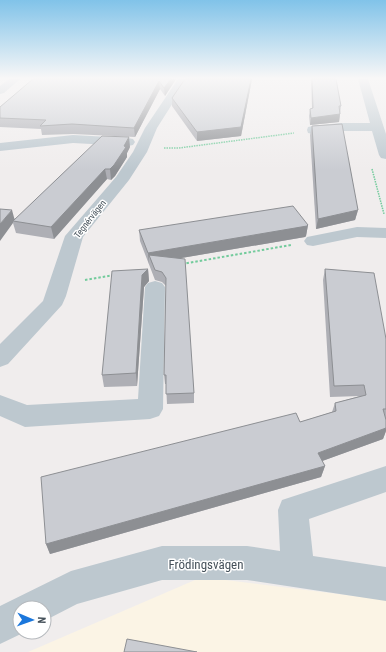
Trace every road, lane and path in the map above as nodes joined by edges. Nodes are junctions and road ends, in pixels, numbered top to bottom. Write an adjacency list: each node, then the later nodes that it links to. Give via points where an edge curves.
1 (163, 109): 6 (street, Tegnérvägen)
2 (372, 109): 3 (street)
3 (377, 127): 4 (street); 5 (street)
4 (313, 130): 6 (path, via 179,148 161,148)
5 (384, 141): 8 (street)
6 (145, 143): 7 (street, via 73,139); 13 (street, Tegnérvägen, via 121,180 74,236)
7 (0, 147)
8 (386, 155)
9 (386, 233): 10 (street, via 357,232)
10 (313, 241): 11 (path)
11 (178, 265)
12 (118, 275): 13 (path)
13 (59, 285): 15 (street, Tegnérvägen, via 51,305)
14 (155, 287): 16 (street, via 150,409 25,416)
15 (0, 358)
16 (0, 405)
17 (386, 479): 18 (street, via 293,510)
18 (298, 571): 19 (street, Frödingsvägen); 20 (street, Frödingsvägen, via 247,564 162,563 71,588)
19 (386, 584)
20 (48, 600)
21 (12, 619): 22 (street)
22 (0, 626)

